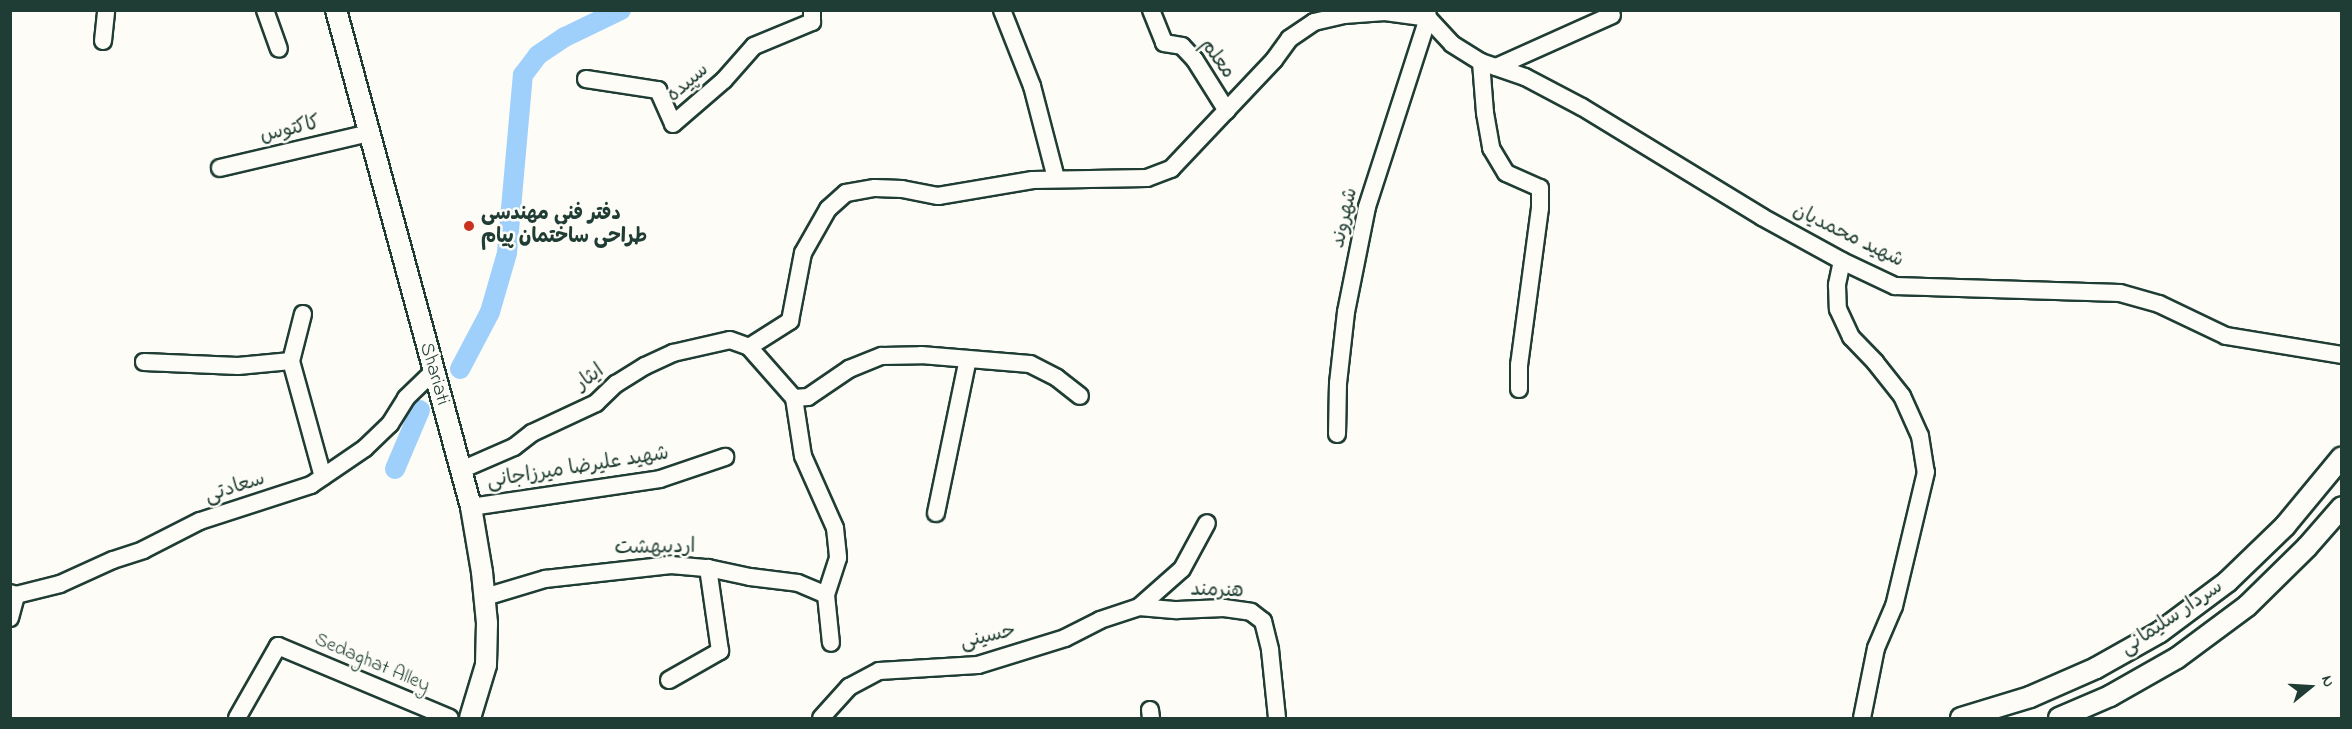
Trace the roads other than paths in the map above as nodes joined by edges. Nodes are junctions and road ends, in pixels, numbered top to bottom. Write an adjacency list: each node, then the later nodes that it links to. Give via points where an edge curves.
1 (106, 10): 11 (street)
2 (265, 10): 12 (street)
3 (336, 10): 10 (street, Shariati)
4 (347, 10): 10 (street, Shariati)
5 (813, 10): 14 (street, سپیده, via 812,22 754,46 724,80 673,124 658,90)
6 (1002, 10): 18 (street, via 1032,86)
7 (1151, 10): 15 (street, معلم, via 1164,43 1182,46 1189,53)
8 (1428, 14): 13 (street, شهید محمدیان, via 1452,44); 15 (street, via 1385,12 1314,22 1289,39); 30 (street, شهروند, via 1367,207 1346,312)
9 (1612, 15): 13 (street)
10 (344, 32): 16 (street, Shariati)
11 (103, 41)
12 (279, 49)
13 (1488, 64): 19 (street, شهید محمدیان, via 1525,77 1582,107); 27 (street, via 1485,113 1491,148 1506,172 1540,188 1519,365)
14 (586, 79)
15 (1227, 111): 18 (street, via 1171,169 1147,178)
16 (369, 133): 17 (street, کاکتوس); 26 (street, Shariati)
17 (220, 168)
18 (1056, 178): 21 (street, via 938,196 884,188 846,193 828,210 803,253 790,321)
19 (1842, 261): 22 (street, شهید محمدیان, via 1894,285 2120,293 2159,304 2226,336); 52 (street, via 1838,309 1851,337 1902,396 1920,436 1926,472 1894,606 1876,648)
20 (303, 314): 24 (street)
21 (749, 347): 29 (street); 33 (street, ایثار, via 730,340 673,353 616,384 596,403)
22 (2342, 355)
23 (968, 359): 28 (street, via 1030,364); 29 (street, via 882,356 849,369 808,397); 37 (street)
24 (291, 361): 25 (street, via 238,366); 34 (street)
25 (144, 362)
26 (433, 372): 33 (street, Shariati); 34 (street, سعادتی, via 365,448)
27 (1520, 389)
28 (1080, 396)
29 (794, 398): 41 (street, via 803,456 835,528 838,558)
30 (1337, 434)
31 (725, 457): 35 (street, شهید علیرضا میرزاجانی, via 660,479)
32 (2342, 457): 53 (street, سردار سلیمانی, via 2285,526 2227,582 2160,632 2096,668 2030,697)
33 (461, 470): 35 (street, Shariati)
34 (323, 477): 40 (street, سعادتی, via 311,485 200,521 143,550 60,584)
35 (471, 507): 42 (street, Shariati)
36 (2342, 507): 54 (street, سردار سلیمانی, via 2247,606 2177,658 2110,696)
37 (936, 513)
38 (1207, 523): 43 (street, via 1182,568)
39 (708, 568): 41 (street, اردیبهشت, via 798,583); 42 (street, اردیبهشت, via 671,565 603,570 544,579); 46 (street, via 720,651)
40 (13, 594): 44 (street, سعادتی)
41 (826, 595): 45 (street)
42 (485, 597): 50 (street, Shariati, via 486,665)
43 (1139, 607): 47 (street, حسینی, via 1100,620 1065,638 978,665 879,671 849,687); 51 (street, هنرمند, via 1224,608 1251,612 1263,621 1270,650)
44 (10, 618)
45 (831, 643)
46 (669, 680)
47 (829, 716)
48 (237, 718): 49 (street, Sedaghat Alley, via 278,646)
49 (450, 718)
50 (470, 718)
51 (1276, 718)
52 (1862, 718)
53 (1961, 718)
54 (2059, 718)

